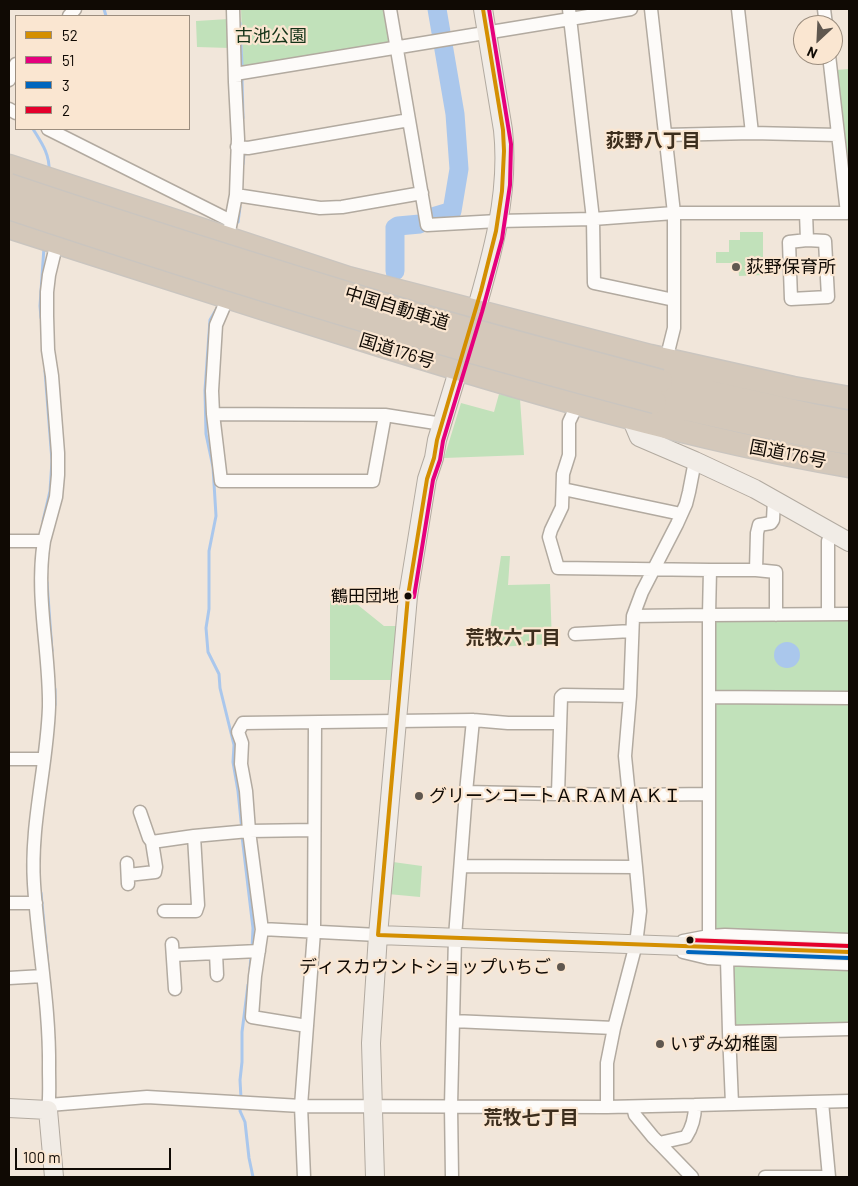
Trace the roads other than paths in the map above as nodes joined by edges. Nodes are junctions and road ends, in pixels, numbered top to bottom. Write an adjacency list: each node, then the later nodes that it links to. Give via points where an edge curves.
1 (234, 9): 12 (street)
2 (390, 9): 9 (street)
3 (483, 9): 8 (street)
4 (631, 9): 7 (street)
5 (651, 9): 18 (street)
6 (738, 9): 16 (street)
7 (569, 14): 8 (street); 27 (street)
8 (487, 32): 9 (street); 28 (street, via 505,145 504,184)
9 (396, 48): 12 (street); 14 (street)
10 (830, 65): 17 (street)
11 (15, 66): 13 (street)
12 (235, 74): 19 (street)
13 (9, 80)
14 (409, 120): 19 (street); 22 (street)
15 (50, 130): 30 (street)
16 (752, 133): 17 (street); 18 (street)
17 (838, 134): 26 (street, via 847,213)
18 (665, 135): 25 (street)
19 (237, 148): 23 (street)
20 (9, 166): 30 (highway)
21 (9, 185): 37 (highway, 中国自動車道, bridge, via 407,311 531,346)
22 (422, 193): 23 (street, via 320,208); 28 (street, via 427,225)
23 (236, 195): 30 (street)
24 (9, 208): 37 (highway, 中国自動車道, bridge, via 400,332 526,368)
25 (674, 213): 26 (street); 27 (street); 34 (street)
26 (806, 213): 31 (street)
27 (594, 218): 28 (street); 34 (street, via 594,283)
28 (498, 221): 35 (street)
29 (9, 227): 32 (highway, 国道176号)
30 (229, 229): 35 (highway, via 348,278)
31 (807, 240): 31 (street, via 825,241 828,298 791,299 789,242)
32 (57, 242): 33 (highway, 国道176号); 53 (street, via 48,284 47,316 58,475 56,497)
33 (228, 297): 36 (highway, 国道176号); 40 (street, via 216,325)
34 (674, 300): 37 (street, via 674,328)
35 (476, 310): 36 (street); 37 (highway, via 539,328)
36 (459, 370): 39 (highway, 国道176号); 44 (street)
37 (658, 374): 38 (highway, via 793,388); 42 (street); 43 (highway, 中国自動車道); 45 (highway, 中国自動車道, via 777,430)
38 (849, 398)
39 (577, 404): 42 (highway, 国道176号); 48 (street, via 568,422 569,455)
40 (213, 414): 41 (street); 41 (street, via 221,482 373,481)
41 (385, 415): 44 (street)
42 (631, 418): 46 (street, via 639,436); 47 (highway, 国道176号, via 736,444)
43 (849, 422)
44 (442, 424): 69 (street, via 427,479 415,549)
45 (849, 443)
46 (695, 460): 49 (street); 50 (street)
47 (849, 466)
48 (562, 489): 50 (street); 55 (street, via 562,507 549,537 558,568)
49 (774, 500): 51 (street); 57 (street, via 773,520 759,525)
50 (682, 514): 55 (street)
51 (833, 533): 54 (street); 59 (street, via 828,541)
52 (9, 541): 53 (street)
53 (44, 541): 73 (street, via 41,580 49,706)
54 (849, 542)
55 (654, 570): 56 (street); 62 (street)
56 (710, 570): 57 (street); 61 (street)
57 (756, 570): 58 (street, via 776,572)
58 (776, 614): 59 (street); 61 (street)
59 (828, 614): 60 (street)
60 (849, 614)
61 (709, 615): 62 (street); 66 (street)
62 (633, 616): 63 (street)
63 (632, 630): 64 (street); 65 (street)
64 (575, 634)
65 (630, 696): 71 (street, via 564,695 561,697); 77 (street, via 625,756)
66 (709, 697): 67 (street); 76 (street)
67 (849, 698)
68 (473, 720): 69 (street); 71 (street); 74 (street)
69 (397, 722): 70 (street); 91 (street)
70 (315, 723): 79 (street, via 243,723 238,732 242,743); 80 (street)
71 (560, 723): 75 (street)
72 (9, 759): 73 (street)
73 (43, 759): 87 (street, via 33,847)
74 (466, 792): 75 (street); 83 (street)
75 (558, 794): 77 (street)
76 (709, 794): 77 (street); 94 (street)
77 (628, 795): 84 (street)
78 (140, 812): 82 (street)
79 (248, 830): 80 (street); 81 (street); 89 (street)
80 (314, 830): 90 (street)
81 (194, 836): 82 (street); 88 (street, via 197,915)
82 (152, 842): 85 (street, via 155,872)
83 (460, 866): 84 (street); 92 (street)
84 (636, 867): 95 (street, via 640,911)
85 (128, 874)
86 (9, 903): 87 (street)
87 (36, 903): 103 (street)
88 (164, 911)
89 (262, 930): 90 (street); 97 (street)
90 (314, 932): 91 (street); 107 (street)
91 (378, 934): 92 (street); 117 (street, via 371,1043)
92 (454, 938): 95 (street); 106 (street)
93 (849, 940): 94 (street, via 724,935)
94 (708, 941): 96 (street); 98 (street)
95 (636, 944): 96 (street); 108 (street)
96 (658, 946): 100 (street, via 708,958)
97 (259, 951): 99 (street); 107 (street, via 252,1017)
98 (849, 952)
99 (216, 953): 102 (street); 105 (street, via 172,950)
100 (727, 959): 101 (street); 110 (street)
101 (849, 964)
102 (217, 975)
103 (43, 976): 104 (street); 121 (street, via 49,1055)
104 (9, 978)
105 (175, 989)
106 (453, 1022): 108 (street); 116 (street)
107 (307, 1026): 115 (street)
108 (614, 1028): 118 (street, via 607,1063)
109 (849, 1029): 110 (street)
110 (729, 1032): 113 (street)
111 (849, 1101): 112 (street)
112 (822, 1102): 113 (street); 129 (street)
113 (732, 1104): 114 (street)
114 (695, 1105): 119 (street); 122 (street, via 686,1137)
115 (301, 1106): 117 (street); 121 (street, via 147,1097); 124 (street)
116 (451, 1106): 117 (street); 118 (street); 126 (street)
117 (374, 1107): 125 (street)
118 (607, 1107): 119 (street)
119 (633, 1107): 122 (street, via 635,1115)
120 (9, 1108): 121 (street)
121 (48, 1108): 123 (street)
122 (659, 1143): 127 (street)
123 (54, 1177)
124 (304, 1177)
125 (376, 1177)
126 (452, 1177)
127 (692, 1177)
128 (765, 1177): 129 (street)
129 (829, 1177)

